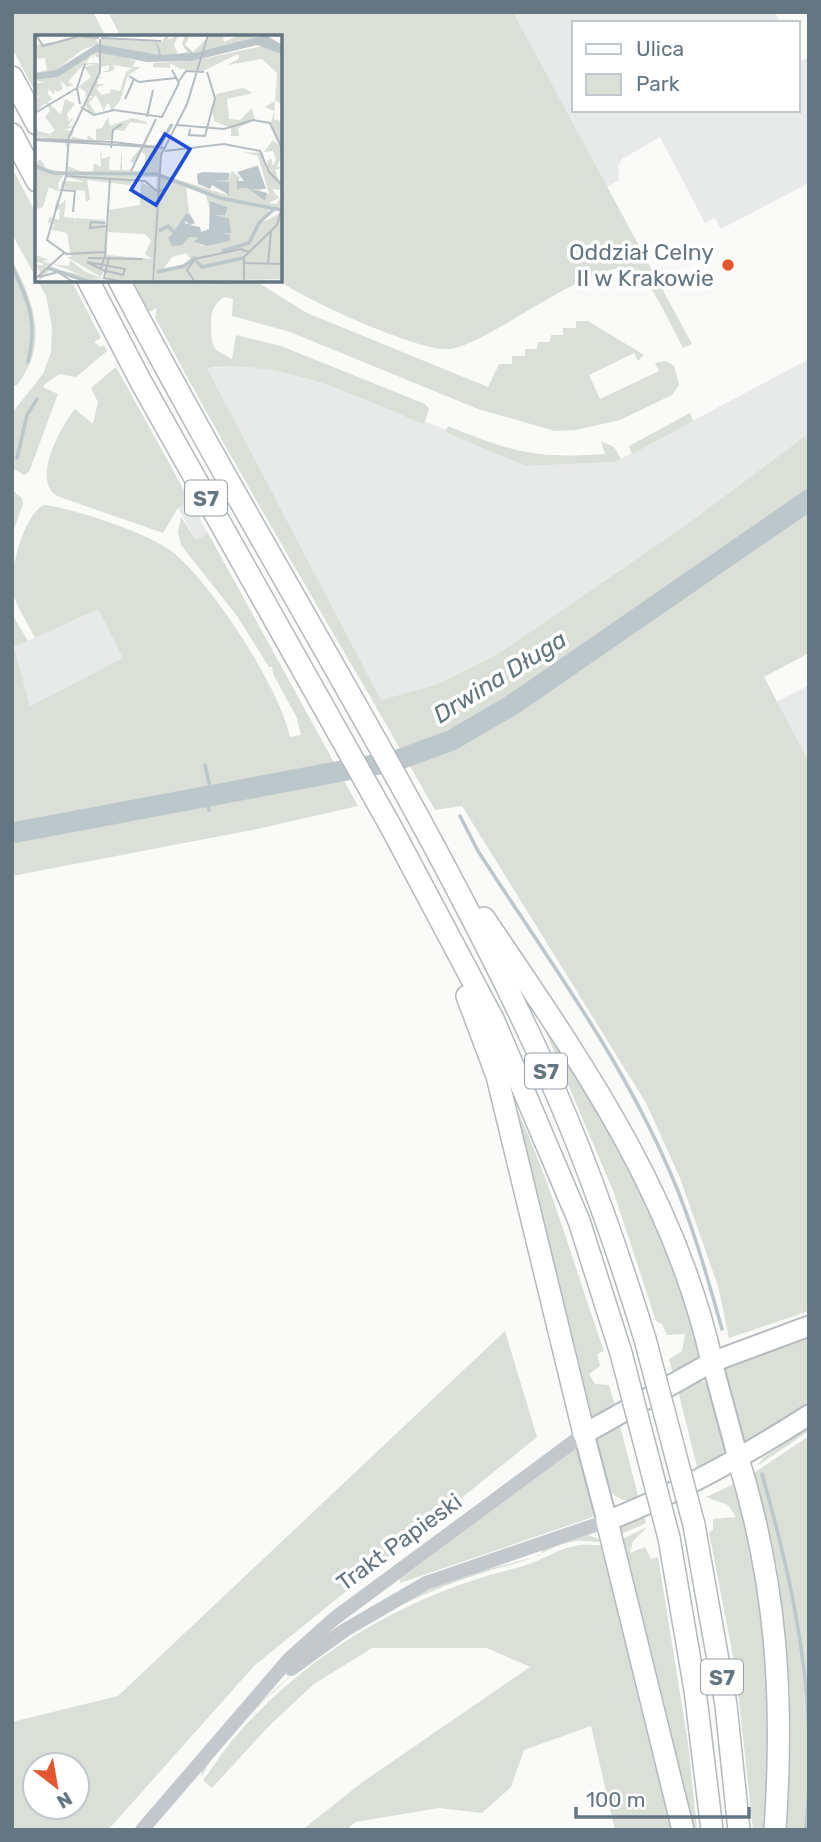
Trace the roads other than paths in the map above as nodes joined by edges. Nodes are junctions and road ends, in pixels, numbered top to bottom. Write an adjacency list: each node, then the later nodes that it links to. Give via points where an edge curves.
1 (12, 77): 2 (highway)
2 (35, 120)
3 (12, 134): 4 (highway)
4 (35, 177)
5 (89, 282): 8 (highway, S7)
6 (120, 282): 7 (highway, S7)
7 (417, 817): 10 (highway, via 634,1150 671,1232); 19 (highway, S7, bridge, via 511,995 566,1115 620,1257 694,1525 726,1704)
8 (424, 890): 12 (highway, via 497,1076); 18 (highway, S7, bridge, via 528,1094 579,1221 621,1353 668,1538 695,1690)
9 (809, 1326): 10 (main road)
10 (712, 1362): 12 (main road); 13 (main road)
11 (809, 1415): 13 (main road)
12 (584, 1434): 14 (main road); 15 (street, Trakt Papieski, via 335,1618 289,1659)
13 (738, 1458): 14 (main road, via 674,1493); 20 (highway, via 772,1605 781,1747)
14 (607, 1521): 15 (street, Trakt Papieski, via 425,1583 345,1630); 17 (highway)
15 (252, 1701): 16 (street, Trakt Papieski)
16 (142, 1830)
17 (683, 1830)
18 (712, 1830)
19 (739, 1830)
20 (775, 1830)

